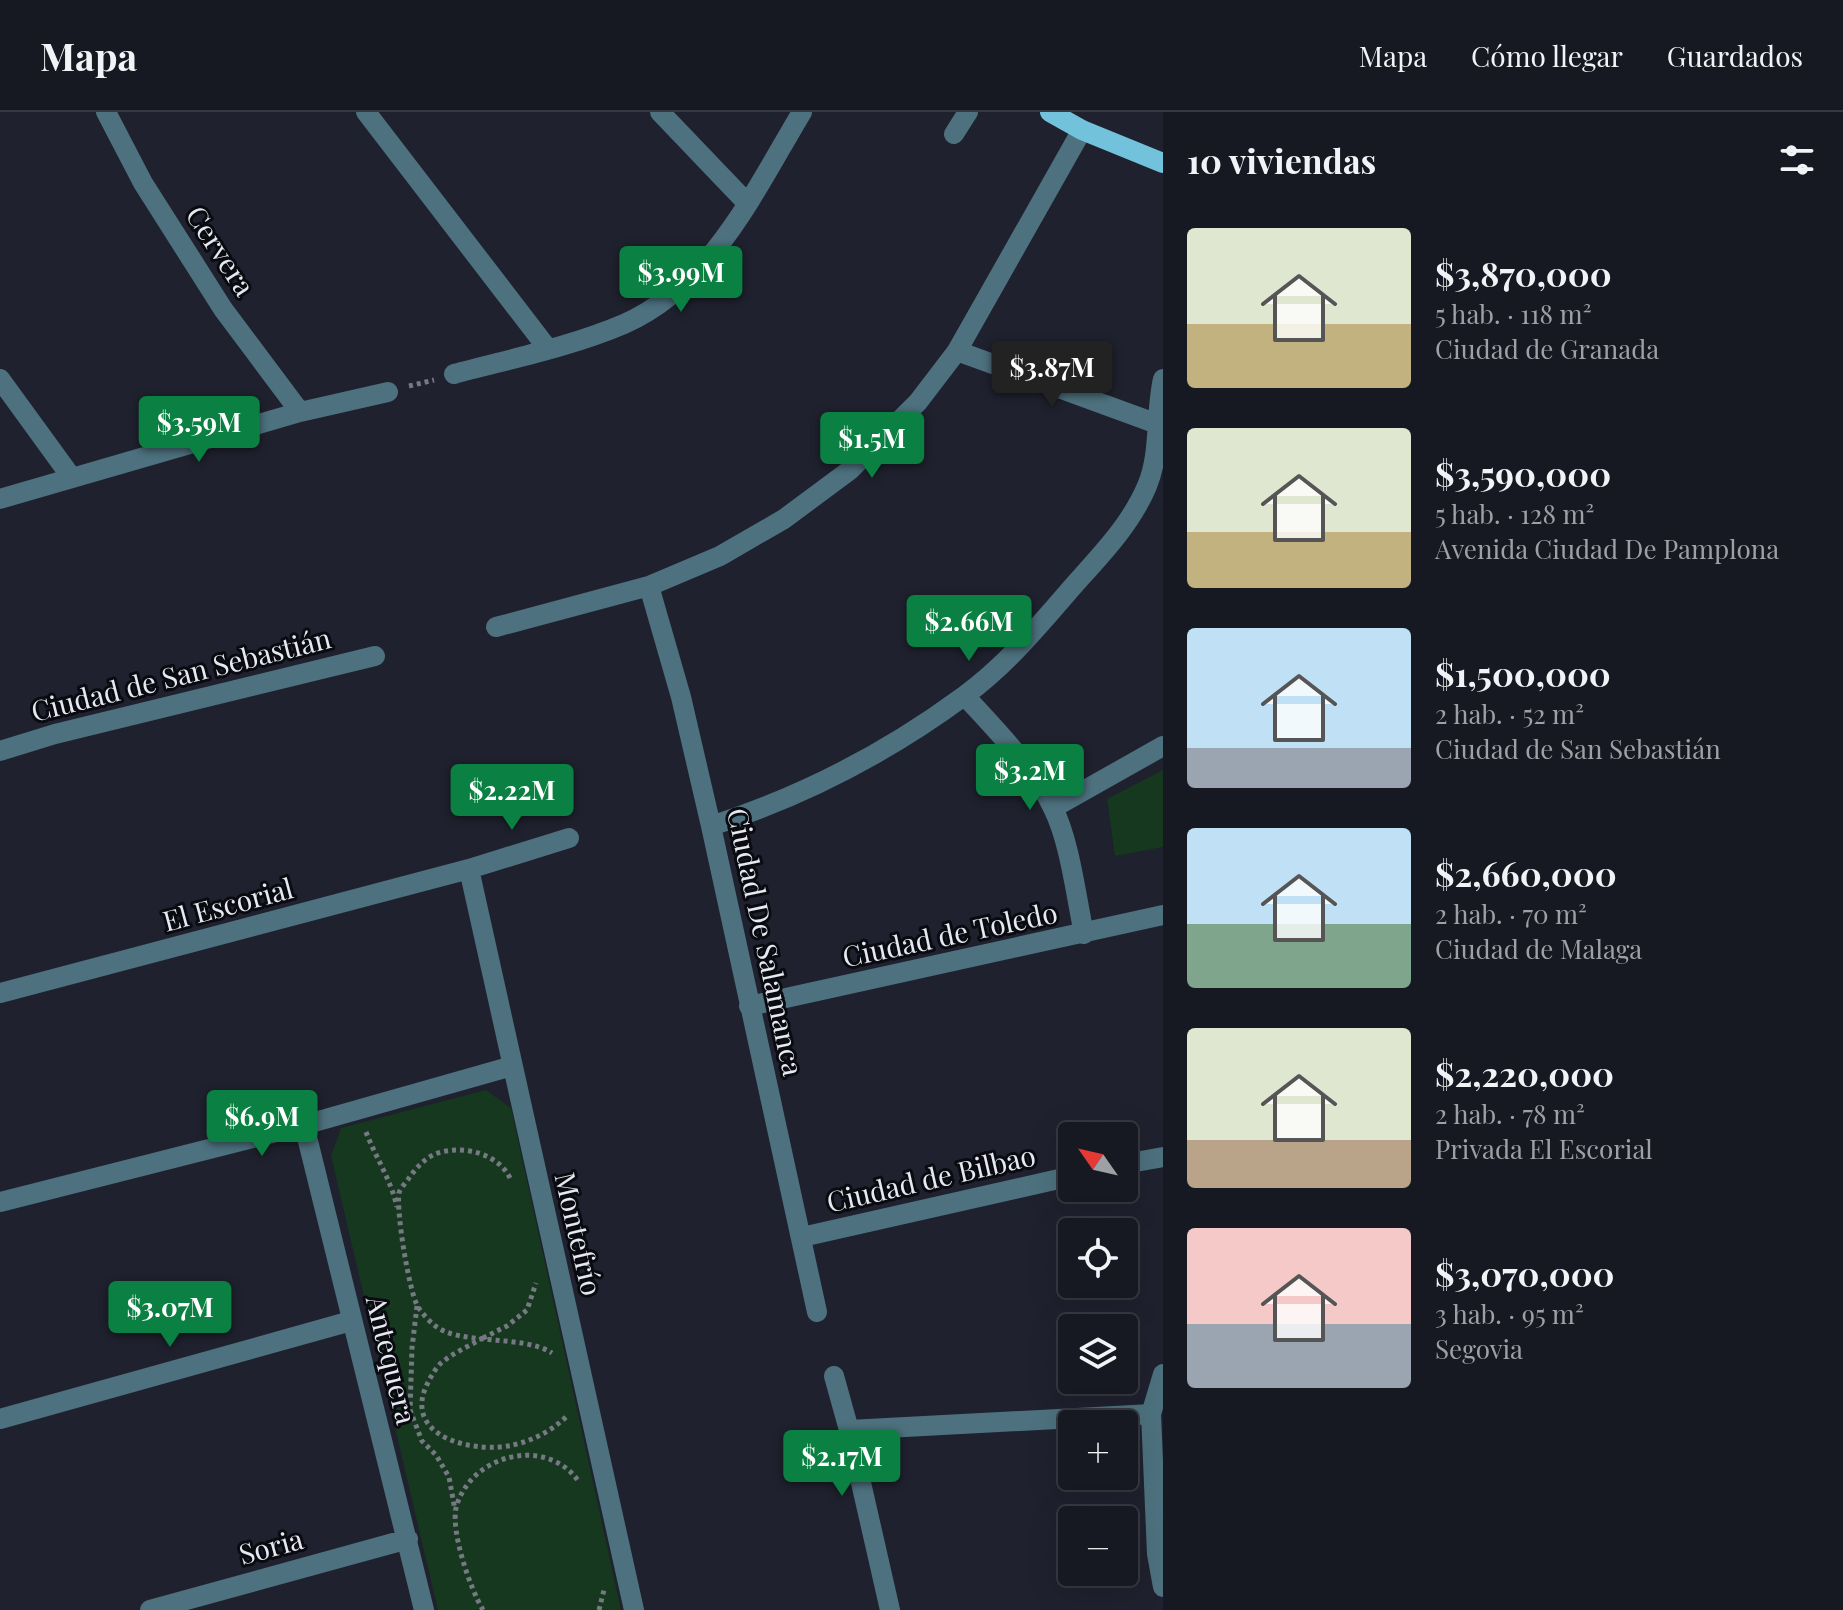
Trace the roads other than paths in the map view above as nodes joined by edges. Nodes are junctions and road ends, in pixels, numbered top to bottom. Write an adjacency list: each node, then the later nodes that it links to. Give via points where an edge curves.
1 (106, 112): 17 (street, Cervera, via 143,183 223,309)
2 (366, 112): 11 (street)
3 (660, 112): 10 (street)
4 (802, 112): 10 (street)
5 (968, 112): 8 (street)
6 (1050, 112): 7 (main road)
7 (1082, 130): 9 (main road); 12 (street)
8 (954, 134)
9 (1163, 163)
10 (747, 203): 11 (street, via 702,265 667,297 627,323)
11 (548, 349): 13 (street)
12 (957, 351): 18 (street); 21 (street, via 918,402 850,470 784,519 720,556)
13 (454, 374)
14 (0, 379): 19 (street)
15 (1163, 379): 18 (street)
16 (388, 392): 17 (street)
17 (300, 412): 19 (street)
18 (1160, 424): 24 (street, via 1154,467 1134,512 1011,655)
19 (72, 478): 20 (street)
20 (0, 499)
21 (649, 586): 22 (street); 28 (street, Ciudad De Salamanca)
22 (496, 627)
23 (375, 656): 26 (street, Ciudad de San Sebastián)
24 (965, 696): 27 (street, via 1015,752); 28 (street, via 871,756 798,794)
25 (1163, 746): 27 (street)
26 (0, 751)
27 (1053, 808): 32 (street)
28 (711, 826): 34 (street, Ciudad De Salamanca)
29 (569, 838): 30 (street, El Escorial)
30 (469, 869): 33 (street, El Escorial); 35 (street, Montefrío)
31 (1163, 915): 32 (street, Ciudad de Toledo)
32 (1084, 934): 34 (street, Ciudad de Toledo)
33 (0, 993)
34 (749, 1006): 41 (street, Ciudad De Salamanca)
35 (512, 1066): 36 (street); 54 (street, Montefrío)
36 (304, 1125): 40 (street); 43 (street, Antequera)
37 (1163, 1157): 38 (street)
38 (1138, 1161)
39 (1058, 1179): 41 (street, Ciudad de Bilbao)
40 (0, 1202)
41 (802, 1237): 42 (street, Ciudad De Salamanca)
42 (817, 1312)
43 (351, 1321): 47 (street); 49 (street, Antequera)
44 (1163, 1374): 46 (street)
45 (834, 1376): 48 (street)
46 (1151, 1414): 48 (street); 50 (street)
47 (0, 1419)
48 (849, 1430): 55 (street)
49 (408, 1539): 52 (street, Soria); 53 (street, Antequera)
50 (1160, 1555): 51 (street)
51 (1163, 1587)
52 (150, 1610)
53 (424, 1610)
54 (634, 1610)
55 (890, 1610)

